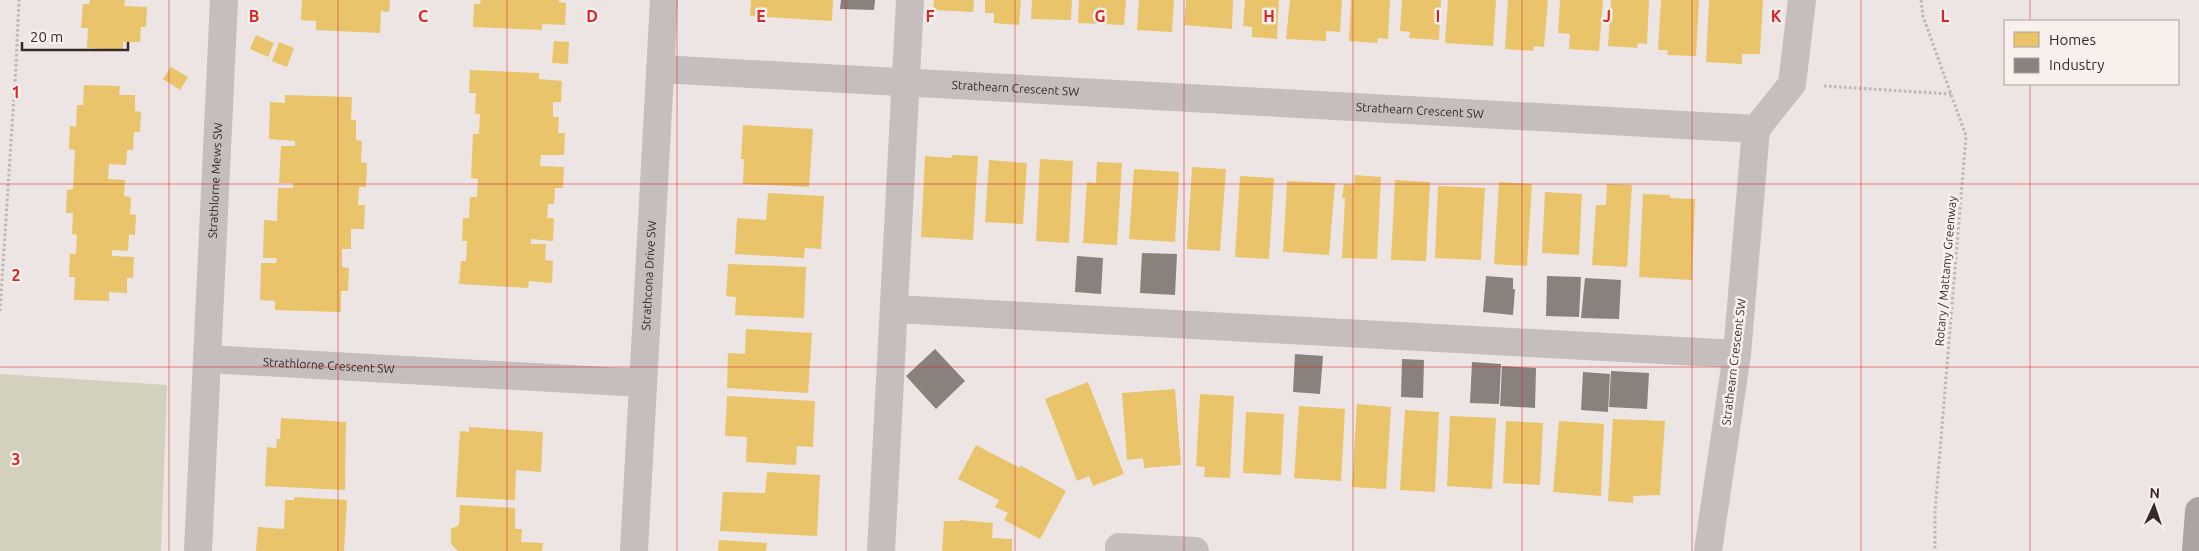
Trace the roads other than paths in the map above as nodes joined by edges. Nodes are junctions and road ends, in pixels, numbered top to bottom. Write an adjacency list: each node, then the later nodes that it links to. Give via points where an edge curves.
1 (224, 0): 10 (street, Strathlorne Mews SW)
2 (664, 0): 5 (street, Strathcona Drive SW)
3 (910, 0): 6 (street)
4 (1802, 0): 7 (street, via 1792,84)
5 (660, 68): 6 (street, Strathearn Crescent SW); 11 (street, Strathcona Drive SW)
6 (907, 81): 7 (street, Strathearn Crescent SW); 8 (street)
7 (1756, 130): 9 (street, Strathearn Crescent SW)
8 (895, 309): 9 (street); 15 (street)
9 (1737, 354): 18 (street, Strathearn Crescent SW)
10 (208, 359): 11 (street, Strathlorne Crescent SW); 13 (street)
11 (642, 383): 14 (street, Strathcona Drive SW)
12 (2199, 511): 19 (highway)
13 (198, 551)
14 (634, 551)
15 (881, 551)
16 (1119, 551): 17 (street, via 1119,547)
17 (1195, 551)
18 (1708, 551)
19 (2196, 551)

